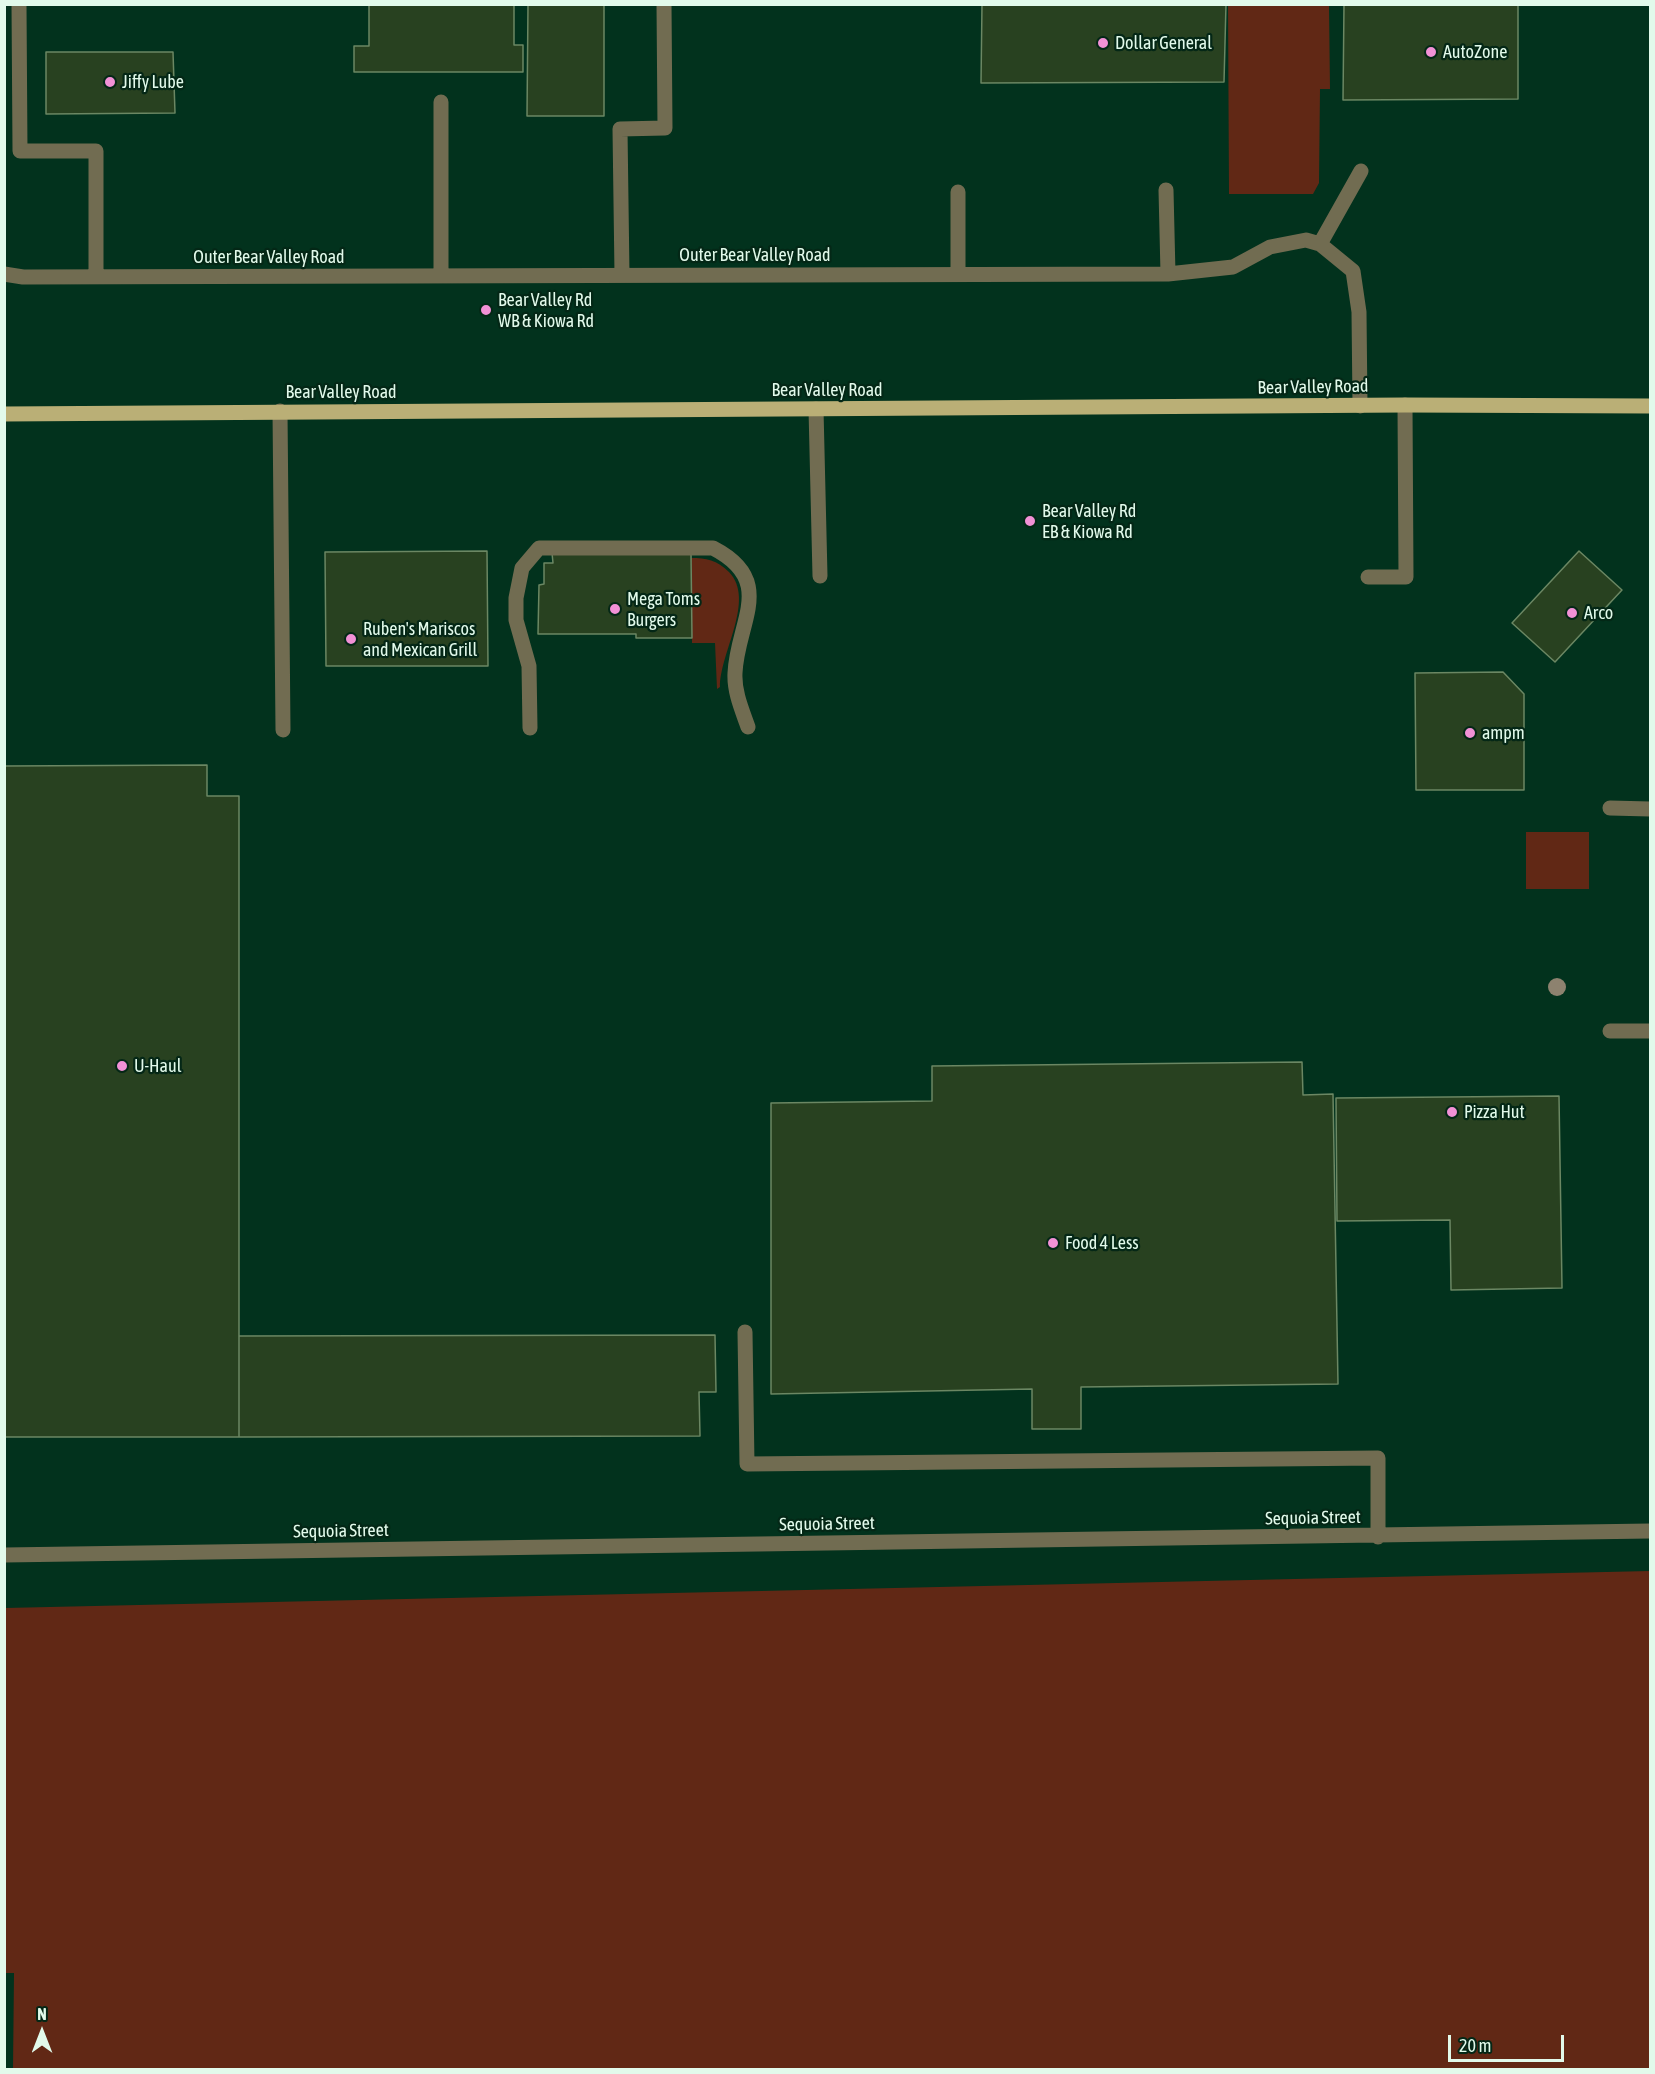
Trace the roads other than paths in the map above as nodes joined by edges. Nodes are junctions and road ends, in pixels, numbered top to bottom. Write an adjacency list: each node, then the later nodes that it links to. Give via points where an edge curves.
1 (19, 4): 12 (street, via 20,151 96,151)
2 (664, 4): 11 (street, via 665,128 620,129)
3 (441, 102): 13 (street)
4 (1361, 171): 7 (street)
5 (1167, 190): 10 (street)
6 (958, 192): 9 (street)
7 (1320, 244): 10 (street, Outer Bear Valley Road, via 1292,241 1270,247 1233,267); 15 (street, via 1353,271 1359,312)
8 (4, 274): 12 (street, Outer Bear Valley Road)
9 (958, 274): 10 (street, Outer Bear Valley Road); 11 (street, Outer Bear Valley Road)
10 (1168, 274)
11 (622, 275): 13 (street, Outer Bear Valley Road)
12 (96, 276): 13 (street, Outer Bear Valley Road)
13 (441, 276)
14 (1405, 405): 15 (main road, Bear Valley Road); 16 (main road, Bear Valley Road); 21 (street, via 1406,577)
15 (1360, 406): 17 (main road, Bear Valley Road)
16 (1650, 406)
17 (816, 410): 18 (main road, Bear Valley Road); 20 (street)
18 (280, 411): 19 (main road, Bear Valley Road); 24 (street)
19 (4, 414)
20 (819, 576)
21 (1368, 577)
22 (748, 727): 23 (street, via 738,700 735,674 751,598 743,573 732,560 712,548 539,548 522,568 516,598 516,620 530,666)
23 (530, 728)
24 (283, 730)
25 (1610, 808): 26 (street)
26 (1650, 809)
27 (1610, 1031): 28 (street)
28 (1650, 1031)
29 (745, 1332): 31 (street, via 747,1464 1378,1458)
30 (1650, 1531): 31 (street, Sequoia Street)
31 (1378, 1536): 32 (street, Sequoia Street)
32 (4, 1555)

